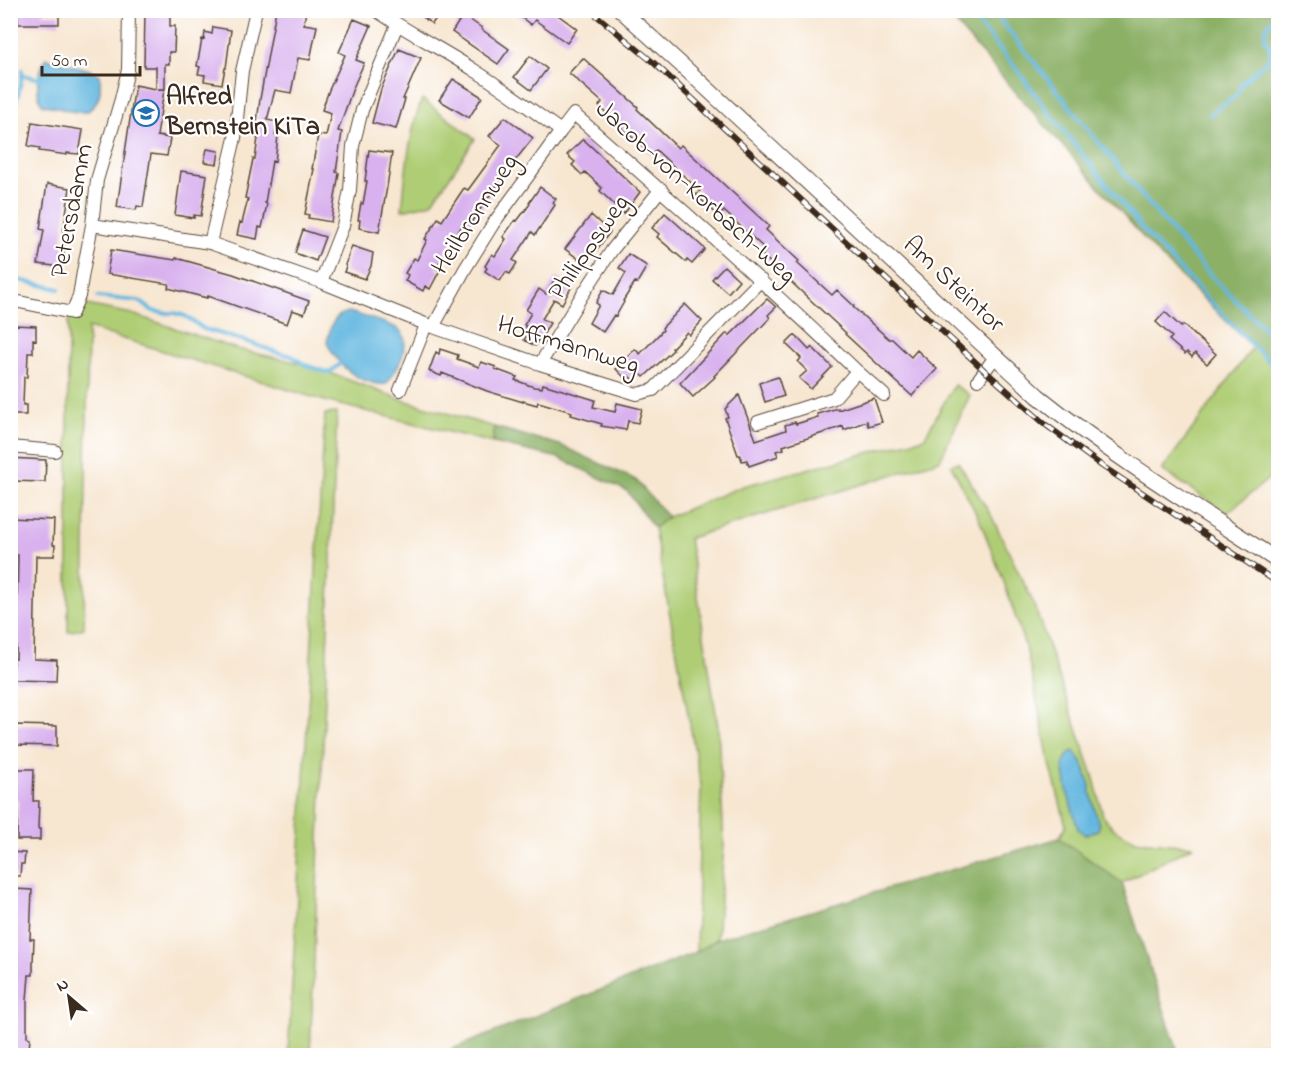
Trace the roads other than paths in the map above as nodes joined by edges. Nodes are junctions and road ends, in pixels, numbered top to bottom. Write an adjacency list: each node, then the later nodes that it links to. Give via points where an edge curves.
1 (129, 10): 8 (street, Petersdamm, via 128,70 97,180)
2 (256, 10): 9 (street, via 242,71 235,138)
3 (376, 10): 5 (street, Jacob-von-Korbach-Weg)
4 (621, 10): 14 (street, Am Steintor)
5 (397, 26): 6 (street, Jacob-von-Korbach-Weg, via 473,69); 11 (street, via 362,110 353,146 343,226)
6 (561, 131): 7 (street, Jacob-von-Korbach-Weg, via 574,114); 13 (street, Heilbronnweg, via 493,224)
7 (661, 189): 10 (street, Jacob-von-Korbach-Weg); 15 (street, Philippsweg, via 612,250)
8 (92, 225): 9 (street, Hoffmannweg); 12 (street, Petersdamm, via 72,313)
9 (210, 243): 11 (street, Hoffmannweg)
10 (761, 280): 15 (street, Hoffmannweg, via 654,390 637,394); 16 (street, Jacob-von-Korbach-Weg)
11 (321, 282): 13 (street, Hoffmannweg)
12 (10, 300)
13 (430, 326): 15 (street, Hoffmannweg); 18 (street)
14 (995, 357): 17 (street); 23 (street, Am Steintor, via 1078,428)
15 (540, 364)
16 (857, 371): 19 (street, Jacob-von-Korbach-Weg); 20 (street, via 834,398)
17 (978, 380)
18 (400, 390)
19 (884, 395)
20 (758, 422)
21 (10, 447): 22 (street)
22 (55, 451)
23 (1278, 561)

